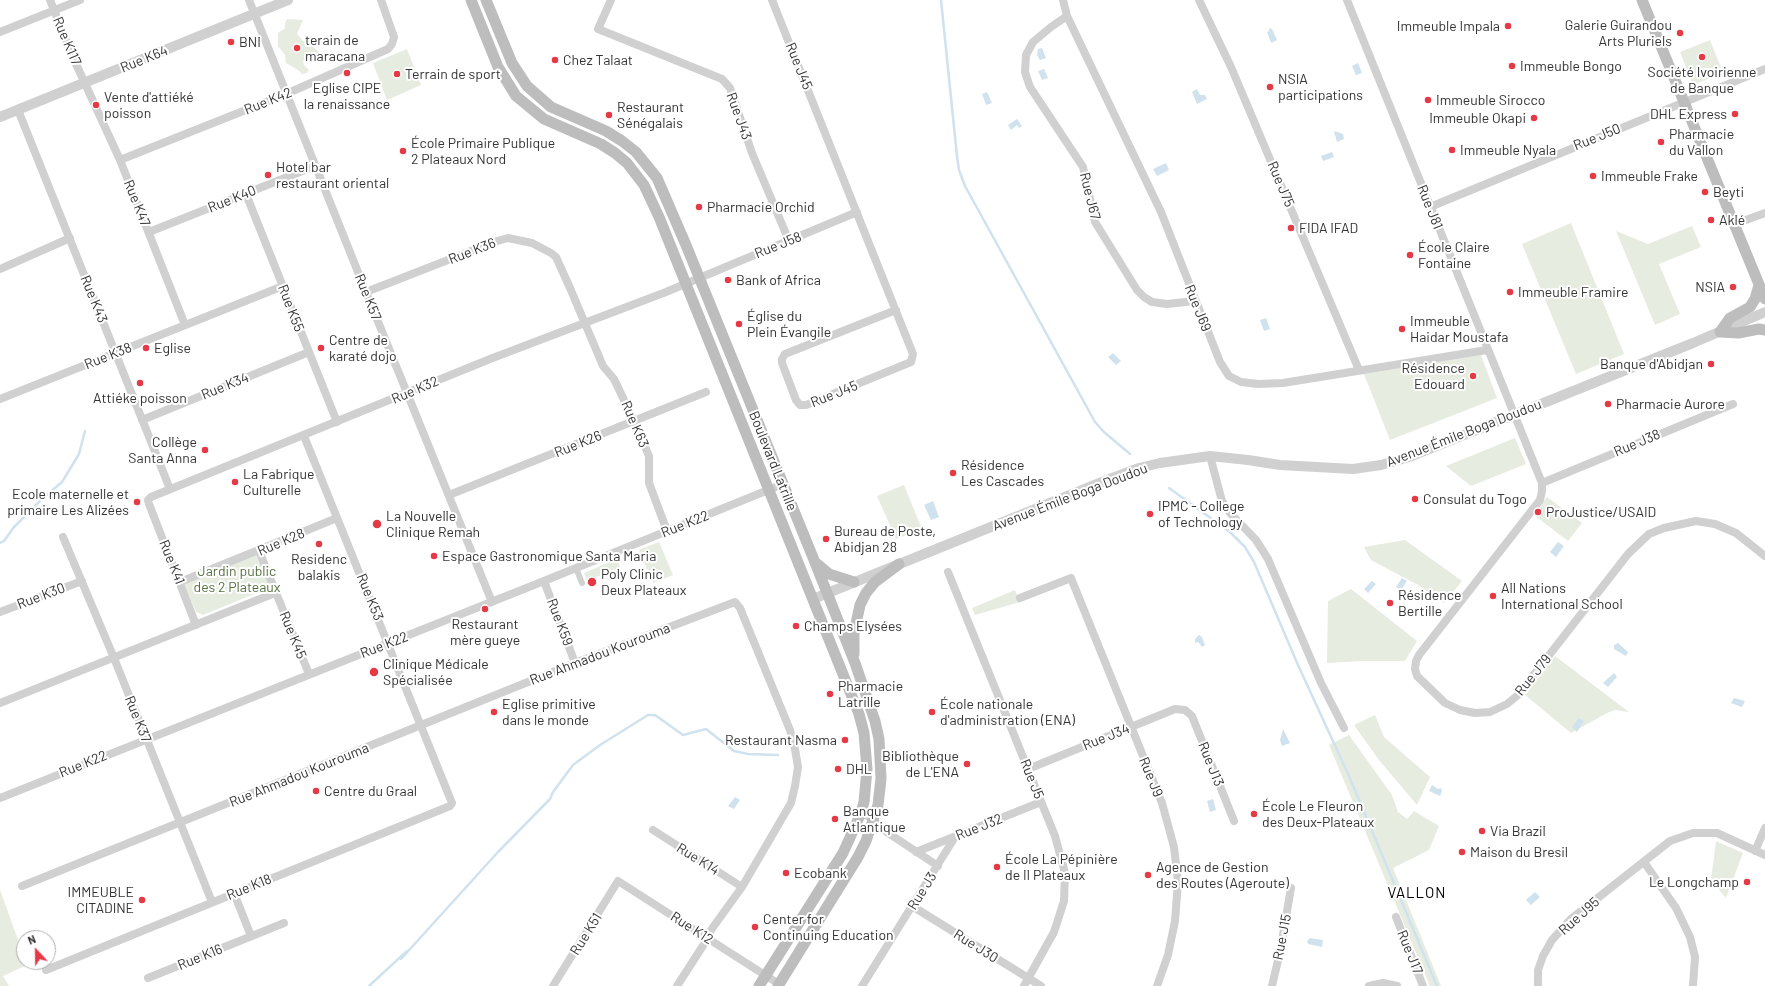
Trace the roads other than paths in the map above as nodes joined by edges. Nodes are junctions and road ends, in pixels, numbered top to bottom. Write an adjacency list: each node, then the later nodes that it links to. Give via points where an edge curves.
1 (50, 0): 14 (street, Rue K117)
2 (80, 0): 14 (street)
3 (249, 0): 15 (street, Rue K57)
4 (381, 0): 20 (street, Rue K42, via 394,37 388,49)
5 (471, 0): 36 (main road, Boulevard Latrille, via 498,67 516,96 544,119 601,144 615,153 637,174 659,217)
6 (486, 0): 35 (main road, Boulevard Latrille, via 512,63 527,86 551,106 622,141 647,164 664,193)
7 (611, 0): 33 (street, Rue J43, via 598,29 722,79 730,88 752,153)
8 (772, 0): 28 (street, Rue J45)
9 (1063, 0): 16 (street, Rue J69)
10 (1199, 0): 51 (street, Rue J75, via 1231,67)
11 (1347, 0): 27 (street, Rue J81)
12 (1642, 0): 21 (main road)
13 (283, 1): 15 (street, Rue K64)
14 (54, 10): 17 (street); 19 (street, Rue K117)
15 (255, 13): 19 (street, Rue K64); 20 (street, Rue K57)
16 (1067, 16): 41 (street, Rue J69, via 1161,212); 41 (street, Rue J67, via 1033,42 1026,55 1025,72 1030,87 1083,167 1095,222 1137,290 1152,302 1167,304)
17 (0, 32)
18 (1765, 69): 21 (street, Rue J50)
19 (86, 83): 22 (street, Rue K64); 24 (street, Rue K47)
20 (286, 94): 24 (street, Rue K42); 25 (street, Rue K57)
21 (1684, 102): 27 (street, Rue J50); 30 (main road)
22 (18, 110): 23 (street, Rue K64); 32 (street, Rue K43)
23 (0, 117)
24 (120, 160): 31 (street, Rue K47)
25 (315, 166): 26 (street, Rue K40); 39 (street, Rue K57)
26 (246, 194): 31 (street, Rue K40); 38 (street, Rue K55)
27 (1430, 207): 48 (street, Rue J81)
28 (857, 212): 33 (street, Rue J58); 42 (street, Rue J45)
29 (1765, 213): 30 (street)
30 (1735, 224): 37 (main road)
31 (149, 232): 45 (street, Rue K47)
32 (70, 238): 34 (street); 50 (street, Rue K43)
33 (789, 241): 35 (street, Rue J58)
34 (0, 269)
35 (699, 278): 36 (street, Rue J58); 63 (main road, Boulevard Latrille)
36 (685, 284): 44 (street, Rue K32); 65 (main road, Boulevard Latrille)
37 (1759, 285): 40 (main road); 47 (main road, via 1750,307 1730,318)
38 (283, 286): 45 (street, Rue K38); 49 (street, Rue K55)
39 (366, 292): 44 (street, Rue K36, via 494,242 514,238 532,243 556,258); 53 (street, Rue K57)
40 (1765, 298)
41 (1195, 301): 51 (street, Rue J69, via 1220,362 1229,376 1241,382 1283,383)
42 (896, 310): 42 (street, Rue J45, via 913,354 911,362 806,405 800,405 782,363 785,354)
43 (1765, 312): 47 (street, Avenue Émile Boga Doudou)
44 (584, 323): 53 (street, Rue K32); 58 (street, Rue K63, via 603,366 617,384)
45 (186, 325): 50 (street, Rue K38)
46 (1765, 330): 47 (main road)
47 (1720, 332): 56 (street, Avenue Émile Boga Doudou)
48 (1487, 350): 51 (street, Rue J69); 56 (street, Rue J81)
49 (309, 352): 57 (street, Rue K34); 59 (street, Rue K55)
50 (116, 353): 54 (street, Rue K38); 57 (street, Rue K43)
51 (1359, 370)
52 (706, 392): 58 (street, Rue K26)
53 (408, 393): 59 (street, Rue K32); 66 (street, Rue K57)
54 (0, 399)
55 (1733, 404): 62 (street, Rue J38)
56 (1514, 413): 61 (street, Avenue Émile Boga Doudou, via 1409,457 1353,469 1288,466); 62 (street)
57 (142, 420): 64 (street, Rue K43)
58 (634, 421): 66 (street, Rue K26); 69 (street, Rue K63, via 649,456 649,483)
59 (337, 422): 60 (street, Rue K32)
60 (304, 436): 64 (street, Rue K32); 68 (street, Rue K53)
61 (1210, 456): 74 (street, Avenue Émile Boga Doudou, via 1139,468); 98 (street, via 1222,501 1256,540 1268,559 1321,683)
62 (1542, 483): 72 (street, Rue J79, via 1540,500 1425,646 1416,661 1417,676 1423,684 1445,703 1460,710 1490,712 1518,695 1628,554 1649,534 1696,521 1715,524 1736,533)
63 (783, 484): 65 (street, Rue K22); 73 (main road, Boulevard Latrille)
64 (170, 489): 67 (street, Rue K32)
65 (768, 490): 69 (street, Rue K22); 85 (main road, Boulevard Latrille)
66 (449, 495): 86 (street, Rue K57)
67 (148, 500): 79 (street, Rue K41)
68 (337, 518): 71 (street, Rue K28); 89 (street, Rue K53)
69 (667, 531): 75 (street, Rue K22)
70 (63, 538): 77 (street, Rue K37)
71 (259, 551): 79 (street, Rue K28); 82 (street, Rue K45)
72 (1765, 556)
73 (814, 560): 80 (main road, via 829,574); 83 (main road, Boulevard Latrille)
74 (899, 564): 80 (street, Avenue Émile Boga Doudou); 92 (main road, via 875,582 860,605 854,633)
75 (576, 568): 78 (street, Rue K22); 81 (street)
76 (948, 572): 100 (street, Rue J5)
77 (82, 581): 87 (street, Rue K30); 90 (street, Rue K37)
78 (544, 581): 86 (street, Rue K22); 91 (street, Rue K59)
79 (180, 582): 88 (street, Rue K41)
80 (854, 582): 83 (street, Avenue Émile Boga Doudou)
81 (582, 583)
82 (275, 593): 88 (street); 93 (street, Rue K45)
83 (827, 594): 85 (street, Avenue Émile Boga Doudou); 92 (main road)
84 (1020, 598): 97 (street, Rue J9, via 1071,578)
85 (813, 599): 104 (main road, Boulevard Latrille, via 859,714 864,734 867,776)
86 (492, 602): 89 (street, Rue K22)
87 (0, 612)
88 (196, 625): 90 (street)
89 (388, 643): 93 (street, Rue K22); 96 (street, Rue K53)
90 (114, 658): 94 (street); 99 (street, Rue K37)
91 (575, 663): 96 (street, Rue Ahmadou Kourouma); 118 (street, Rue Ahmadou Kourouma, via 732,603 738,604 790,730 798,767 791,803)
92 (855, 663): 107 (main road, via 870,702 879,739 881,779)
93 (309, 674): 99 (street, Rue K22)
94 (0, 703)
95 (1185, 710): 97 (street, Rue J34, via 1175,709); 105 (street, Rue J13, via 1192,716)
96 (421, 725): 103 (street, Rue K53); 106 (street, Rue Ahmadou Kourouma)
97 (1131, 727): 100 (street, Rue J34); 138 (street, Rue J9, via 1162,803 1174,847 1177,876 1175,921 1168,955)
98 (1344, 728)
99 (146, 740): 101 (street, Rue K22); 106 (street, Rue K37)
100 (1028, 769): 102 (street, Rue J5)
101 (0, 798)
102 (1042, 802): 110 (street, Rue J32); 130 (street, Rue J5, via 1062,858 1065,873 1064,902 1054,932)
103 (452, 803): 120 (street, Rue K18, via 450,806)
104 (859, 818): 107 (street); 128 (main road, Boulevard Latrille, via 843,853)
105 (1234, 821)
106 (181, 823): 117 (street, Rue Ahmadou Kourouma); 121 (street, Rue K37)
107 (874, 825): 112 (street); 131 (main road, via 858,857)
108 (1765, 828): 111 (street)
109 (653, 830): 118 (street, Rue K14)
110 (956, 837): 112 (street, Rue J32); 115 (street, Rue J3)
111 (1755, 851): 113 (street, Rue J95); 114 (street, Rue J95, via 1717,833 1693,833 1670,841)
112 (916, 852): 115 (street)
113 (1765, 855)
114 (1644, 862): 143 (street, Rue J95, via 1571,919 1552,940 1538,970); 144 (street, via 1676,908 1690,937 1695,958)
115 (938, 866): 122 (street, Rue J3)
116 (618, 881): 126 (street, Rue K12); 132 (street, Rue K51)
117 (22, 886)
118 (742, 887): 126 (street, Rue Ahmadou Kourouma)
119 (1291, 888): 139 (street, Rue J15)
120 (234, 893): 121 (street, Rue K18); 125 (street)
121 (212, 902): 127 (street, Rue K18)
122 (912, 906): 130 (street, Rue J30); 135 (street, Rue J3)
123 (1396, 917): 142 (street, Rue J17)
124 (284, 923): 125 (street, Rue K16)
125 (251, 936): 129 (street, Rue K16)
126 (708, 938): 128 (street, Rue K12); 133 (street, Rue Ahmadou Kourouma)
127 (56, 966)
128 (766, 976): 131 (street, Rue K12); 134 (main road, Boulevard Latrille)
129 (148, 978)
130 (1028, 978): 136 (street, Rue J5); 137 (street, Rue J30)
131 (779, 985)
132 (553, 986)
133 (677, 986)
134 (759, 986)
135 (862, 986)
136 (1024, 986)
137 (1040, 986)
138 (1157, 986)
139 (1272, 986)
140 (1369, 986): 141 (street, Rue J17, via 1383,983)
141 (1397, 986)
142 (1423, 986)
143 (1538, 986)
144 (1693, 986)

